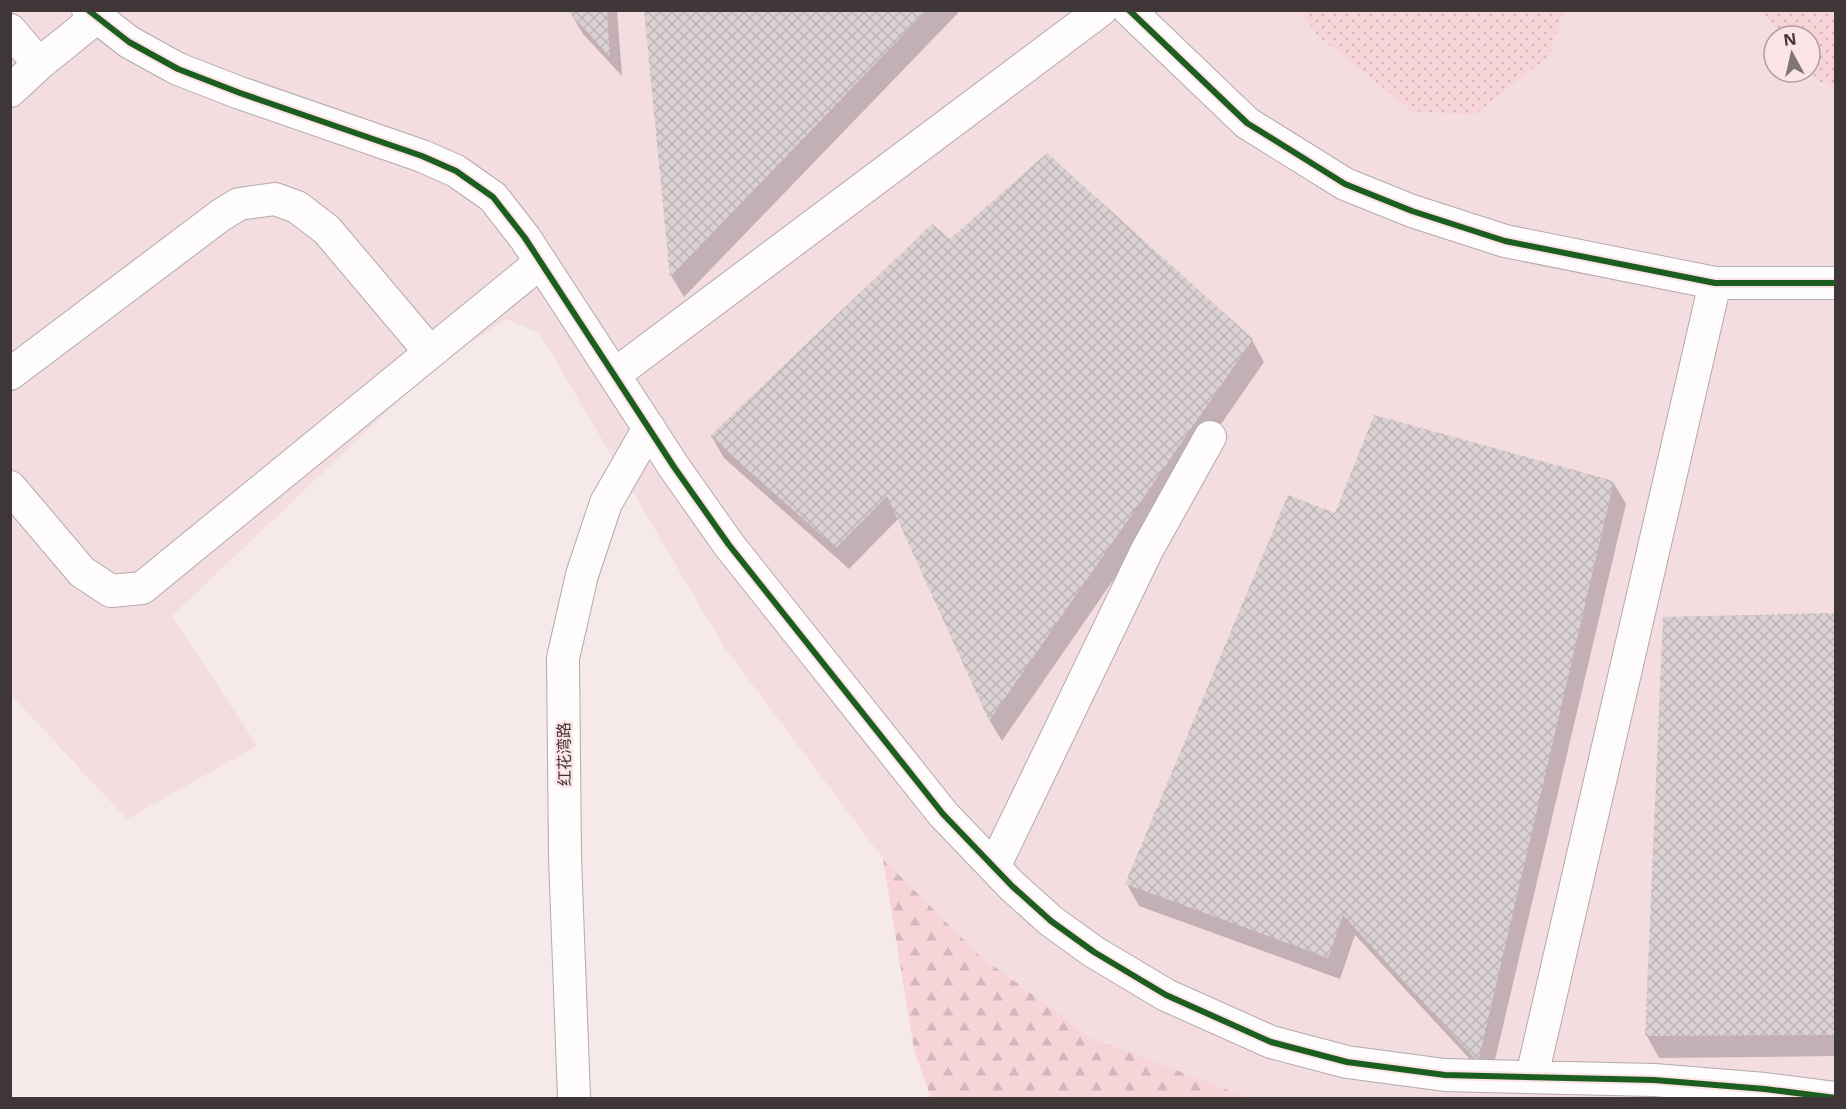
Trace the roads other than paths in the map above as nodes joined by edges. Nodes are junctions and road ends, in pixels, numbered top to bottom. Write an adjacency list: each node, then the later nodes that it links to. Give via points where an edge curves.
1 (1101, 10): 12 (street)
2 (1129, 10): 8 (street, via 1247,123 1345,184 1505,241)
3 (92, 14): 5 (street); 7 (street, via 129,42 178,69 456,171 493,197)
4 (10, 30): 5 (street)
5 (39, 64): 6 (street)
6 (10, 91)
7 (541, 262): 10 (street); 12 (street)
8 (1715, 283): 9 (street); 17 (street)
9 (1836, 283)
10 (430, 352): 11 (street, via 327,230 297,207 275,199 239,204 221,215); 15 (street, via 142,588 111,591 82,572)
11 (10, 374)
12 (614, 375): 13 (street)
13 (649, 428): 16 (street, via 729,544 943,814); 18 (street, 红花湾路, via 606,503 582,575 563,658)
14 (1210, 437): 16 (street, via 1147,550)
15 (10, 487)
16 (994, 867): 17 (street, via 1051,921 1094,952 1166,995 1270,1042 1347,1062 1445,1075)
17 (1532, 1076): 19 (street, via 1654,1080)
18 (574, 1098)
19 (1836, 1098)

